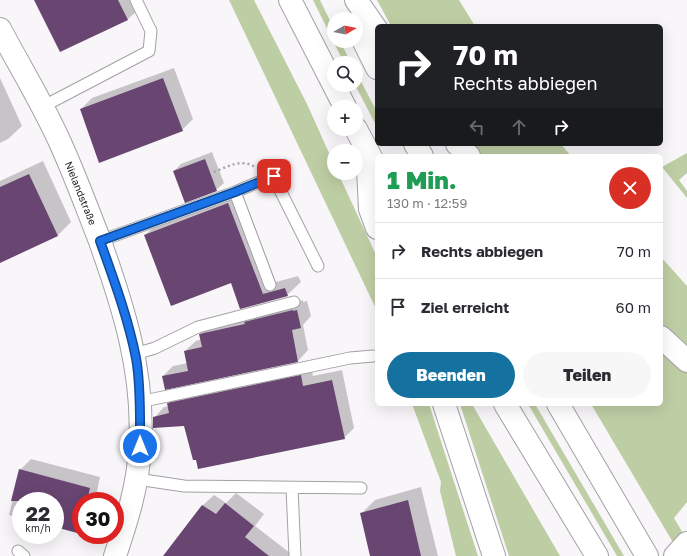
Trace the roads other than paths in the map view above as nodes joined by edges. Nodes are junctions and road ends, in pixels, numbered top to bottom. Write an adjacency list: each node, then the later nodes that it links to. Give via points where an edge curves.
1 (136, 0): 11 (lane, via 151,31 149,51)
2 (290, 0): 10 (main road)
3 (343, 0): 5 (main road)
4 (356, 0): 6 (main road)
5 (349, 12)
6 (375, 27)
7 (0, 29): 11 (main road, Nielandstraße)
8 (363, 40): 9 (main road)
9 (375, 64)
10 (341, 100)
11 (42, 107): 18 (main road, Nielandstraße, via 58,137)
12 (360, 136): 15 (main road)
13 (459, 146): 14 (main road)
14 (467, 154)
15 (372, 160): 17 (main road, via 370,209)
16 (235, 192): 18 (lane); 19 (lane, via 274,176); 20 (lane)
17 (375, 223)
18 (100, 241): 23 (main road, Nielandstraße, via 129,328)
19 (318, 266)
20 (270, 284)
21 (294, 302): 23 (lane, via 198,328 155,348)
22 (663, 339): 25 (main road)
23 (134, 354): 26 (main road, Nielandstraße)
24 (373, 356): 26 (lane)
25 (687, 361)
26 (139, 402): 30 (main road, Nielandstraße, via 140,446)
27 (445, 406): 36 (main road)
28 (506, 406): 37 (main road)
29 (559, 406): 38 (main road)
30 (137, 479): 31 (lane, via 184,486); 34 (main road, Nielandstraße, via 130,512)
31 (292, 488): 32 (lane); 35 (lane)
32 (361, 488)
33 (687, 543): 39 (main road)
34 (115, 556)
35 (295, 556)
36 (494, 556)
37 (597, 556)
38 (647, 556)
39 (675, 556)

